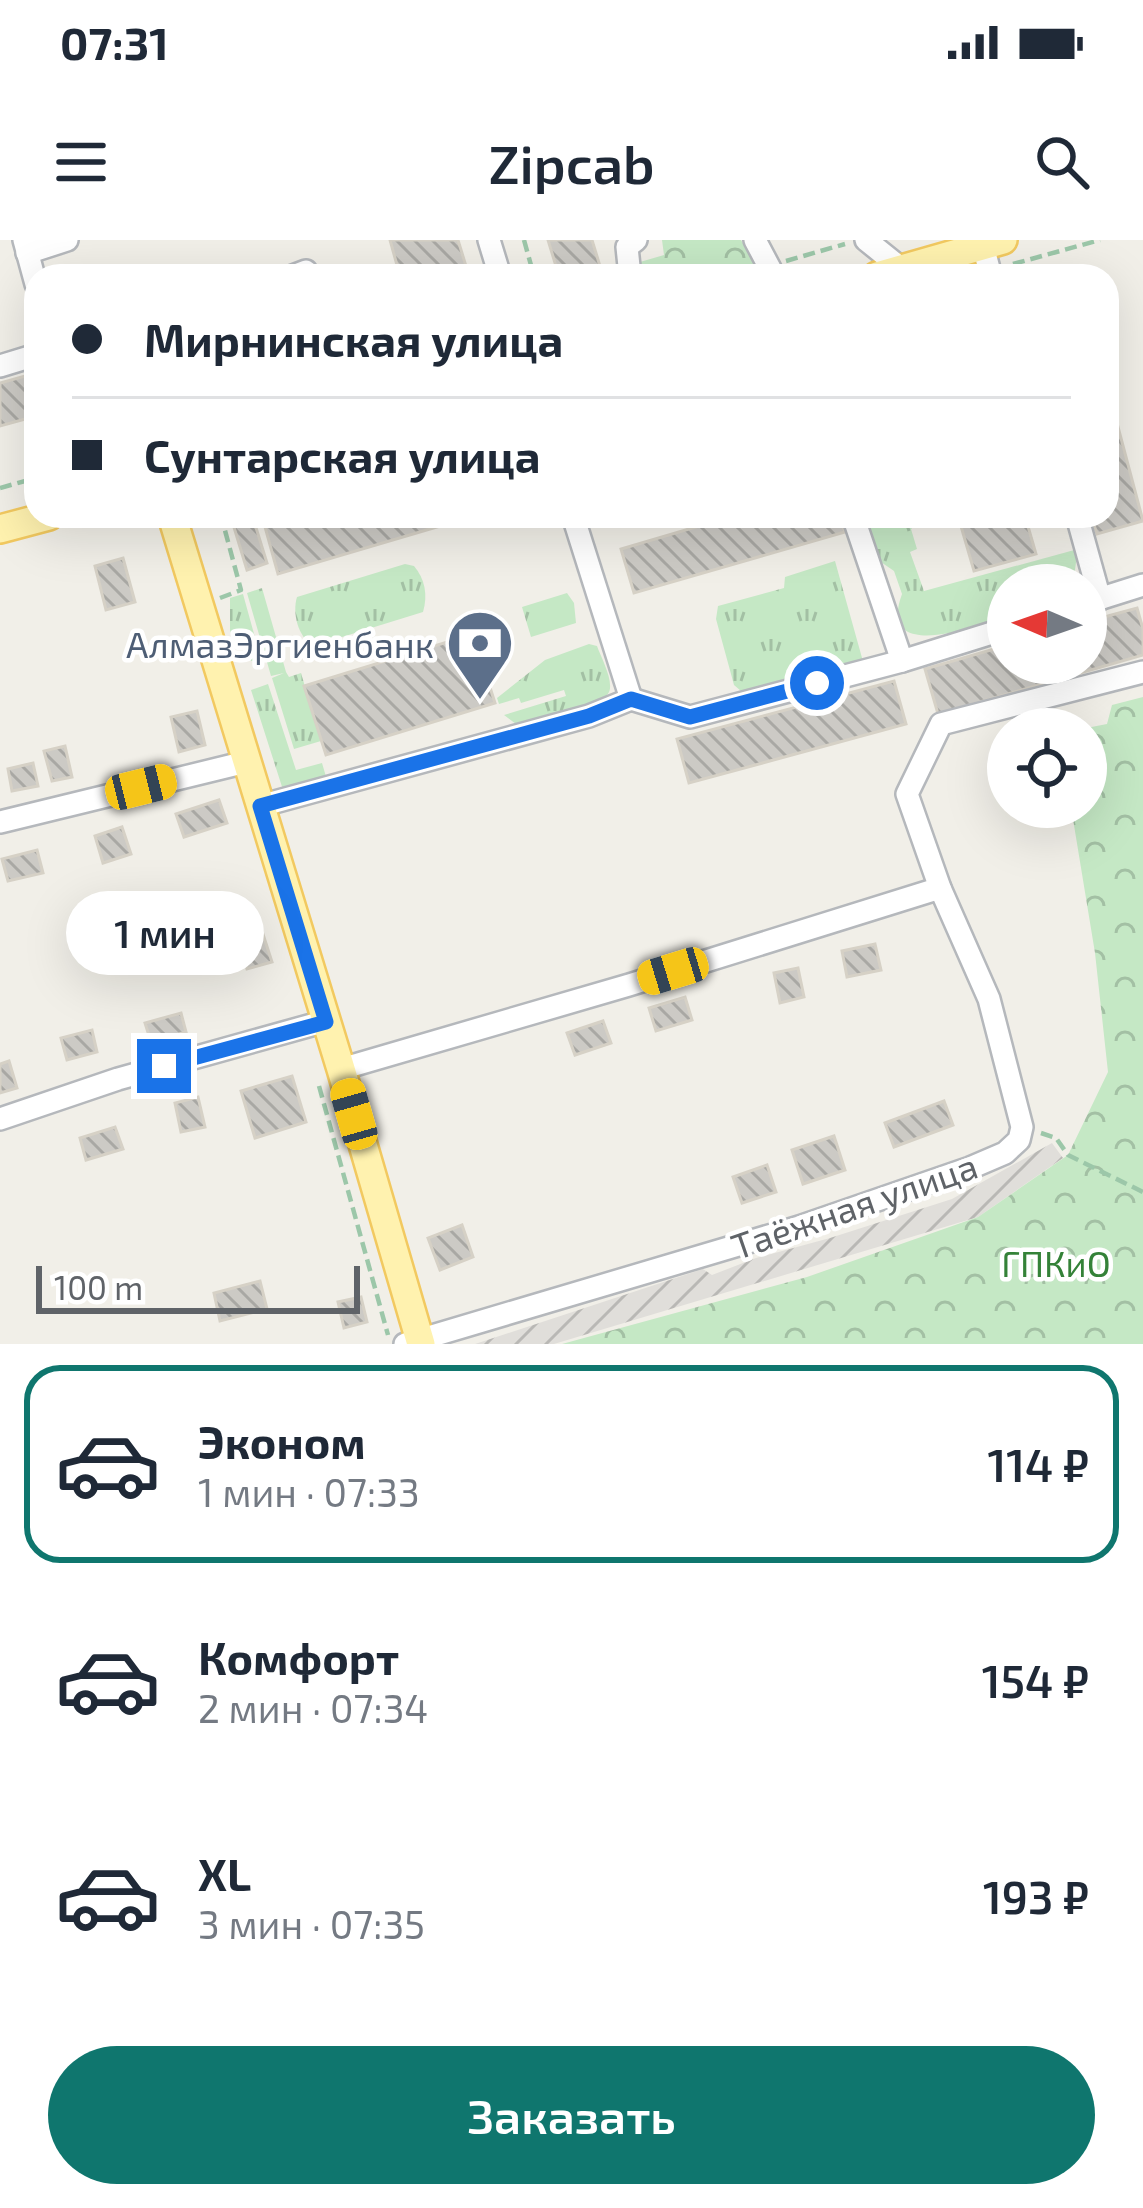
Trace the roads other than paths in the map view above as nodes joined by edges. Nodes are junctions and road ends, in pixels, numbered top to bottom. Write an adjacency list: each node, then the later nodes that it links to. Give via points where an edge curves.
1 (67, 240): 3 (street)
2 (863, 240): 6 (street)
3 (25, 246)
4 (939, 249): 5 (main road); 7 (main road)
5 (992, 258)
6 (882, 264)
7 (906, 264)
8 (176, 528): 19 (main road)
9 (577, 528): 18 (street)
10 (857, 528): 16 (street)
11 (1080, 528): 12 (street)
12 (1086, 564)
13 (1143, 585): 14 (street)
14 (1107, 597)
15 (987, 635): 16 (street)
16 (902, 661): 18 (street, via 690,717)
17 (1143, 672): 22 (street, via 941,724 907,794)
18 (631, 699): 20 (street)
19 (246, 762): 20 (main road); 21 (street)
20 (260, 806): 23 (main road)
21 (0, 822)
22 (940, 888): 24 (street); 26 (street, Таёжная улица, via 989,999 1022,1127 1005,1153 799,1227)
23 (326, 1022): 24 (main road); 25 (street)
24 (340, 1069): 26 (main road)
25 (0, 1119)
26 (415, 1342)

